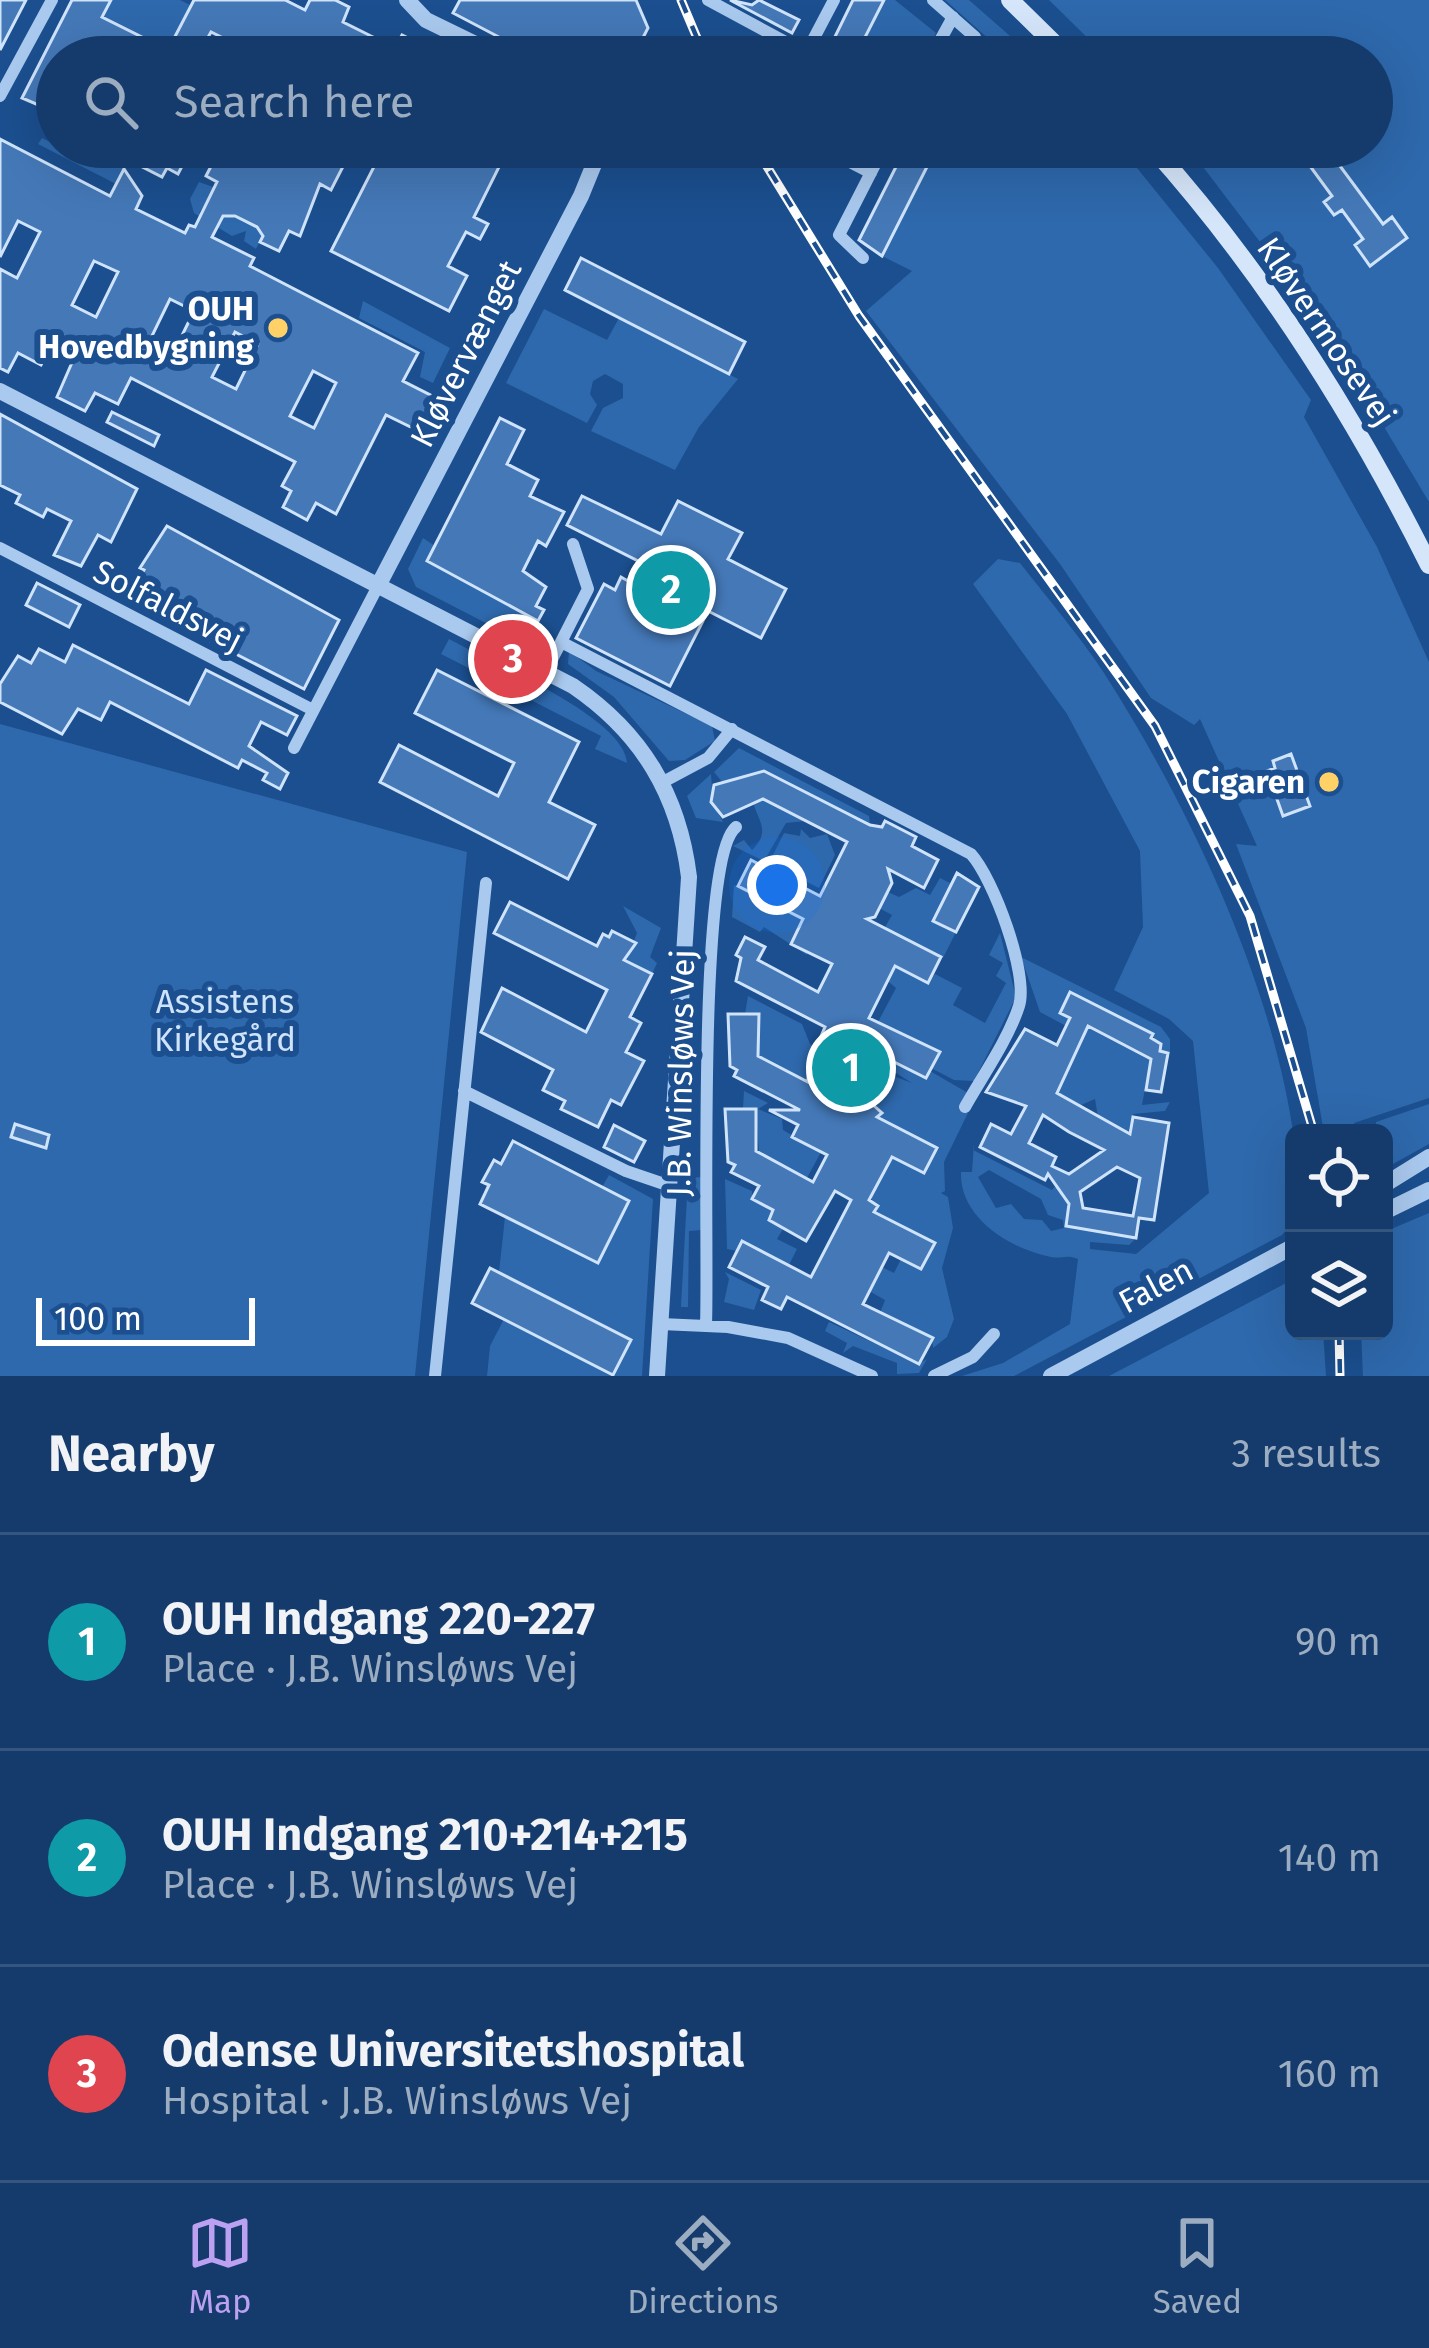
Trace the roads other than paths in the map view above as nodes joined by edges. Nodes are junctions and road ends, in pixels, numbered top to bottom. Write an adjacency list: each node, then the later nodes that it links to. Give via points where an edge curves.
1 (52, 0): 14 (street)
2 (406, 0): 8 (street)
3 (708, 0): 9 (street)
4 (834, 0): 10 (street)
5 (933, 0): 7 (street)
6 (1010, 0): 13 (main road)
7 (953, 17): 11 (street); 12 (street)
8 (459, 36)
9 (771, 36)
10 (815, 36)
11 (943, 36)
12 (973, 36)
13 (1047, 36)
14 (0, 96)
15 (592, 168): 25 (street, Kløvervænget)
16 (863, 168): 19 (street)
17 (873, 168): 19 (street)
18 (1169, 168): 24 (main road, Kløvermosevej, via 1332,388)
19 (871, 172): 20 (street, via 839,235)
20 (863, 259)
21 (0, 392): 25 (street, J.B. Winsløws Vej)
22 (573, 544): 26 (street, via 588,590)
23 (0, 548): 28 (street, Solfaldsvej)
24 (1429, 565)
25 (378, 586): 27 (street, J.B. Winsløws Vej); 28 (street)
26 (561, 642): 27 (street); 29 (street)
27 (546, 671): 31 (street, J.B. Winsløws Vej, via 602,705)
28 (313, 710): 30 (street)
29 (732, 729): 31 (street, via 708,758); 35 (street, via 942,836 971,854 991,881 1021,999)
30 (293, 748)
31 (663, 782): 38 (street, J.B. Winsløws Vej, via 680,823 688,878)
32 (736, 827): 43 (street, J.B. Winsløws Vej, via 717,887)
33 (486, 884): 34 (street)
34 (464, 1090): 38 (street, J.B. Winsløws Vej); 45 (street)
35 (965, 1107)
36 (1429, 1157): 37 (street)
37 (1393, 1179)
38 (670, 1186): 42 (street, J.B. Winsløws Vej)
39 (1429, 1190): 40 (street)
40 (1393, 1208)
41 (1285, 1252): 49 (street, Falen)
42 (661, 1324): 43 (street); 46 (street, J.B. Winsløws Vej)
43 (706, 1325): 47 (street, via 788,1338)
44 (994, 1334): 48 (street, via 973,1357)
45 (435, 1376)
46 (657, 1376)
47 (872, 1376)
48 (934, 1376)
49 (1051, 1376)

